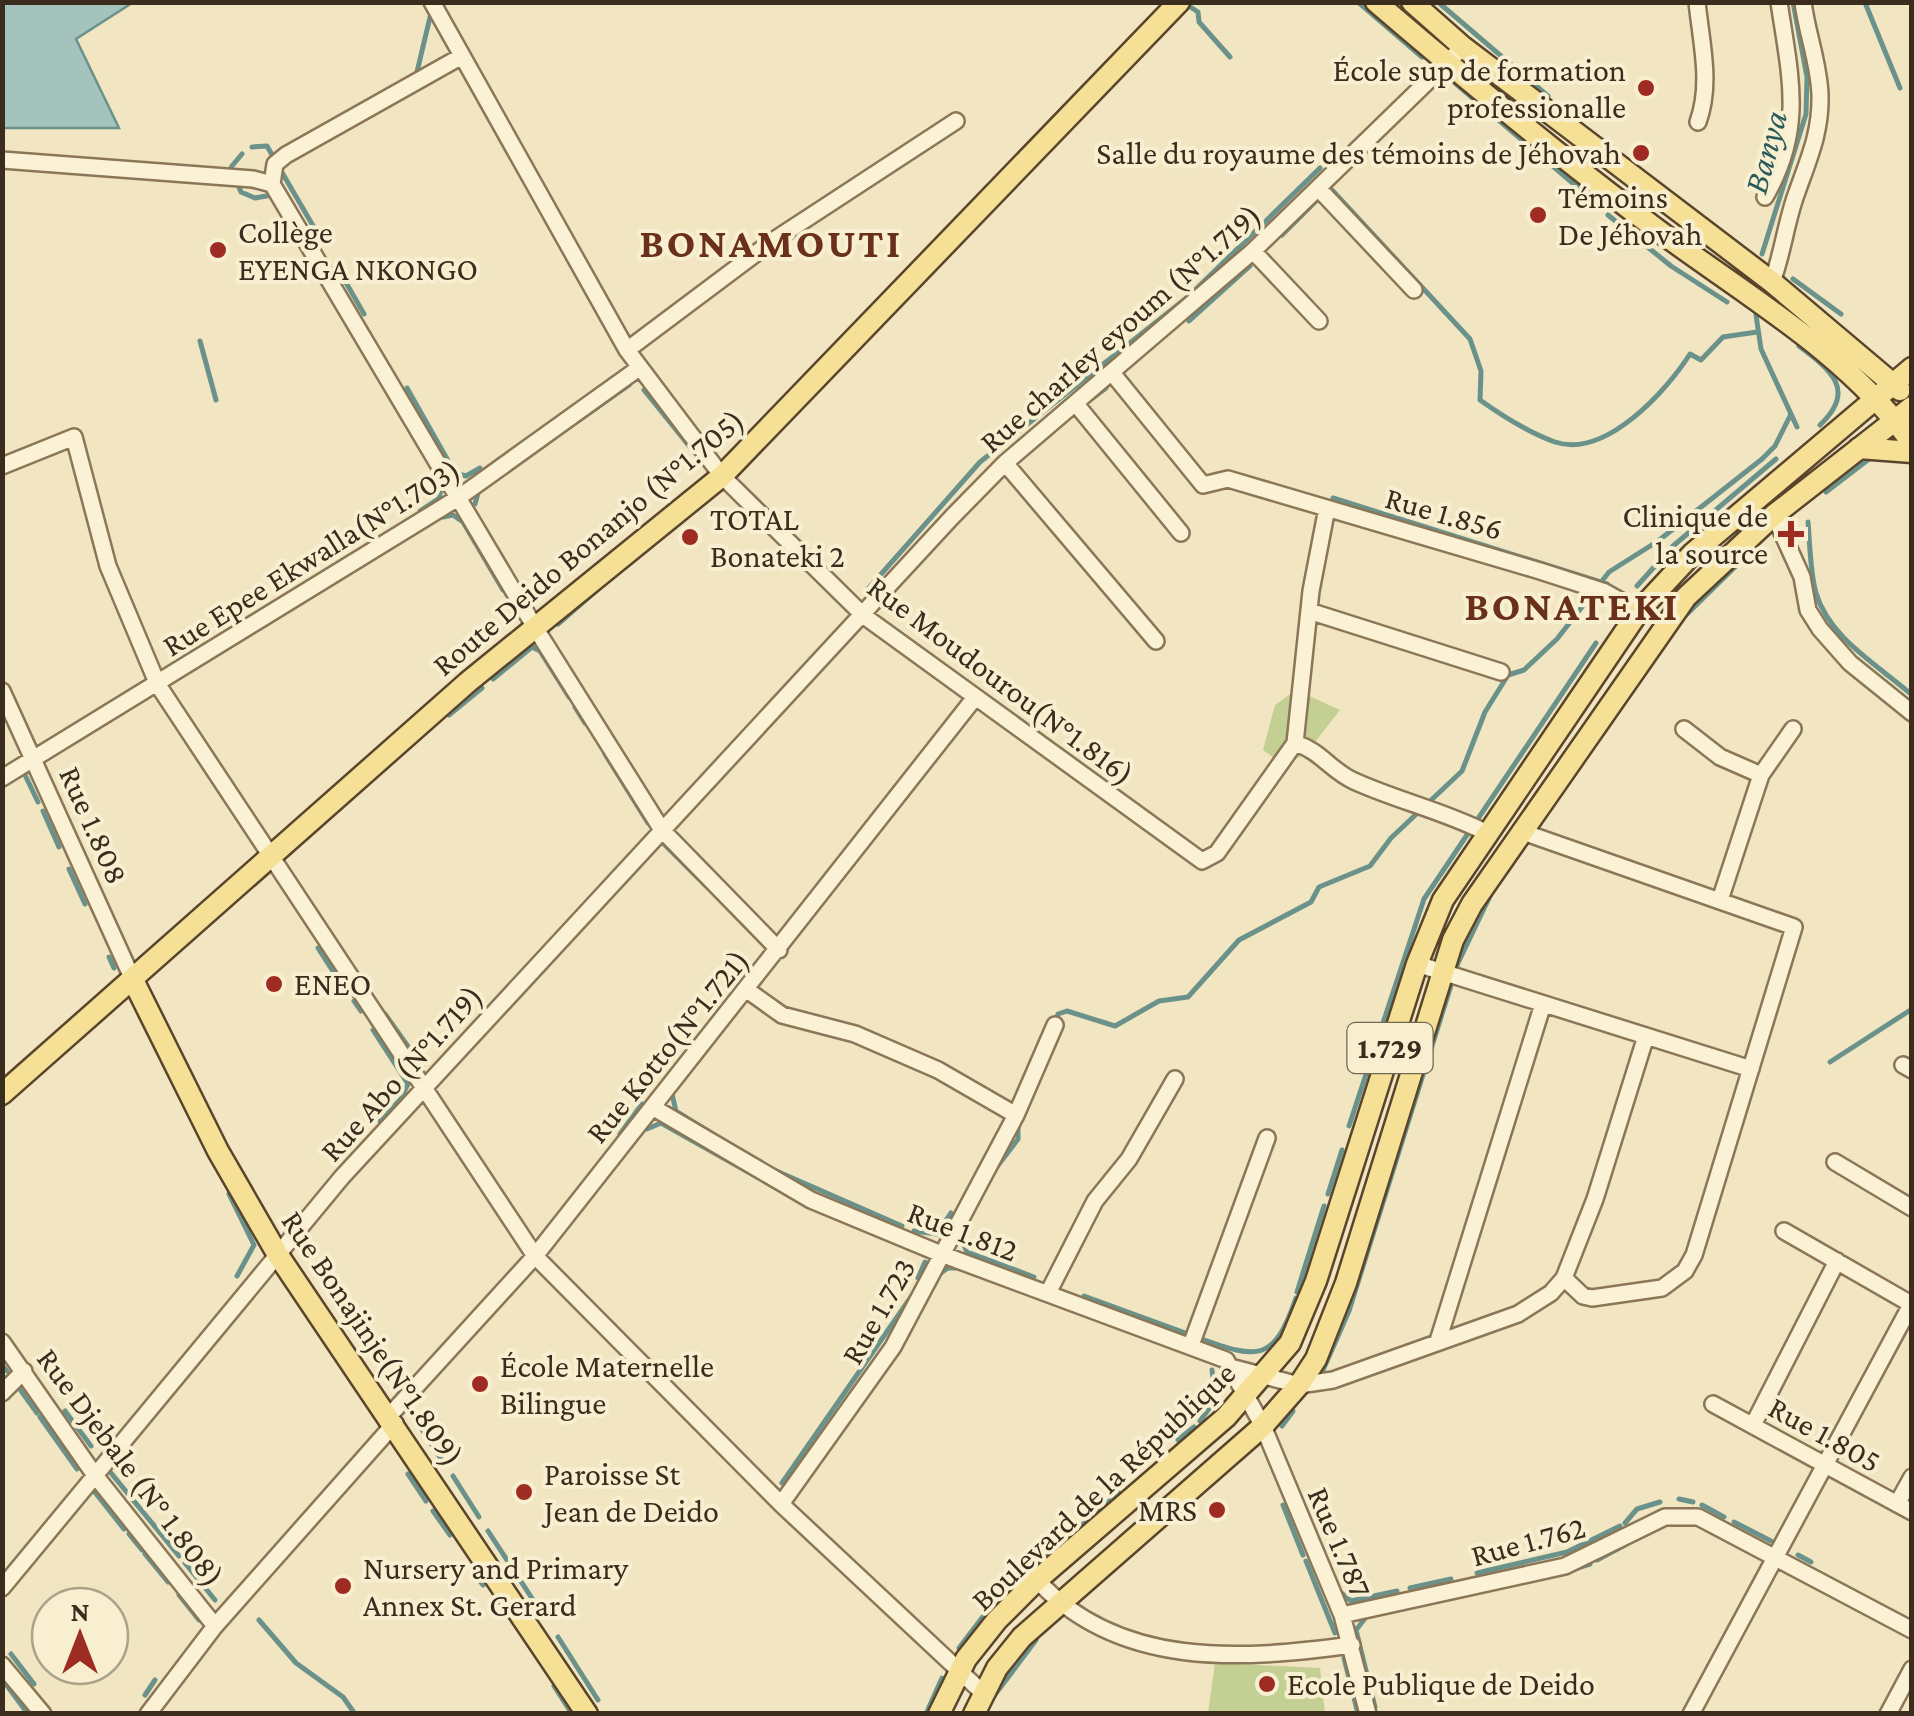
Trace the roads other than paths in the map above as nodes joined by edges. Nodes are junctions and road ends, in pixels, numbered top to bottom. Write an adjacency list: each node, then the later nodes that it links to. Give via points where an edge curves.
1 (432, 2): 9 (street, Rue Moudourou(N°1.816))
2 (1179, 2): 36 (main road, Route Deido Bonanjo (N°1.705))
3 (1376, 2): 10 (main road)
4 (1412, 2): 8 (main road)
5 (1697, 2): 12 (street, via 1706,81)
6 (1780, 2): 16 (street, via 1794,96 1787,149)
7 (1803, 2): 18 (street, via 1818,66 1819,124)
8 (1463, 47): 10 (street, Rue charley eyoum (N°1.719)); 18 (main road)
9 (462, 56): 14 (street, via 286,155 275,164); 21 (street, Rue Moudourou(N°1.816))
10 (1448, 64): 15 (street, Rue charley eyoum (N°1.719)); 25 (main road)
11 (956, 122): 21 (street, via 771,242)
12 (1698, 122)
13 (2, 160): 14 (street)
14 (272, 184): 37 (street)
15 (1318, 188): 17 (street, Rue charley eyoum (N°1.719)); 19 (street)
16 (1765, 197)
17 (1253, 251): 20 (street); 24 (street, Rue charley eyoum (N°1.719))
18 (1772, 282): 26 (main road)
19 (1414, 290)
20 (1319, 322)
21 (627, 350): 22 (street, Rue Moudourou(N°1.816))
22 (638, 368): 36 (street, Rue Moudourou(N°1.816)); 37 (street, Rue Epee Ekwalla(N°1.703))
23 (1912, 368): 26 (main road, Boulevard de la République)
24 (1113, 374): 28 (street, Rue charley eyoum (N°1.719)); 38 (street, Rue 1.856, via 1202,485 1228,479)
25 (1852, 378): 27 (main road); 30 (main road)
26 (1894, 384): 27 (main road, Boulevard de la République); 29 (main road)
27 (1878, 399): 29 (main road); 30 (main road, Boulevard de la République / 1.729)
28 (1076, 404): 34 (street, Rue charley eyoum (N°1.719)); 40 (street)
29 (1906, 410): 31 (main road); 32 (main road, Boulevard de la République / 1.729)
30 (1844, 429): 42 (main road, Boulevard de la République / 1.729, via 1692,554)
31 (1912, 443)
32 (1860, 448): 33 (main road); 39 (main road, Boulevard de la République / 1.729)
33 (1912, 452)
34 (1005, 463): 43 (street, Rue charley eyoum (N°1.719)); 45 (street)
35 (2, 466): 47 (street, via 74,437 108,566)
36 (722, 476): 43 (street, Rue Moudourou(N°1.816)); 44 (main road, Route Deido Bonanjo (N°1.705))
37 (458, 498): 44 (street); 47 (street, Rue Epee Ekwalla(N°1.703))
38 (1328, 508): 41 (street); 42 (street, Rue 1.856, via 1589,586)
39 (1774, 515): 50 (street, via 1820,629); 59 (main road, Boulevard de la République / 1.729, via 1662,625)
40 (1181, 533)
41 (1309, 611): 46 (street); 53 (street)
42 (1640, 611): 57 (main road, Boulevard de la République / 1.729)
43 (864, 616): 49 (street, Rue Moudourou(N°1.816)); 58 (street, Rue Abo (N°1.719))
44 (536, 629): 58 (street); 60 (main road, Route Deido Bonanjo (N°1.705))
45 (1156, 640)
46 (1501, 672)
47 (158, 686): 54 (street, Rue Epee Ekwalla(N°1.703)); 60 (street)
48 (2, 691): 54 (street, Rue 1.808)
49 (974, 700): 53 (street, Rue Moudourou(N°1.816), via 1202,861 1218,853); 62 (street, Rue Kotto(N°1.721))
50 (1912, 713)
51 (1684, 729): 55 (street, via 1720,757)
52 (1793, 729): 55 (street)
53 (1295, 743): 57 (street, via 1321,753 1354,781)
54 (34, 758): 56 (street, Rue Epee Ekwalla(N°1.703)); 65 (street, Rue 1.808)
55 (1761, 775): 61 (street)
56 (2, 778)
57 (1476, 827): 63 (main road, Boulevard de la République / 1.729)
58 (662, 830): 62 (street); 72 (street, Rue Abo (N°1.719))
59 (1520, 831): 61 (street); 64 (main road, Boulevard de la République / 1.729, via 1460,923)
60 (272, 859): 65 (main road, Route Deido Bonanjo (N°1.705)); 72 (street)
61 (1720, 900): 70 (street, via 1794,928)
62 (778, 950): 66 (street, Rue Kotto(N°1.721))
63 (1417, 964): 64 (street); 92 (main road, Boulevard de la République / 1.729, via 1304,1316)
64 (1443, 972): 67 (street); 93 (main road, Boulevard de la République / 1.729, via 1346,1284)
65 (134, 982): 73 (main road, Route Deido Bonanjo (N°1.705)); 81 (main road, Rue Bonajinje(N°1.809))
66 (747, 990): 74 (street, Rue Kotto(N°1.721)); 75 (street, via 796,1022 872,1041)
67 (1543, 1004): 69 (street); 87 (street)
68 (1054, 1025): 75 (street, Rue 1.723)
69 (1646, 1036): 70 (street); 84 (street)
70 (1750, 1069): 84 (street, via 1707,1222 1685,1271 1662,1288 1592,1298)
71 (1175, 1080): 85 (street, via 1129,1160 1095,1201)
72 (422, 1090): 81 (street, Rue Abo (N°1.719)); 82 (street)
73 (2, 1094)
74 (654, 1108): 80 (street, Rue 1.812, via 787,1188); 82 (street, Rue Kotto(N°1.721))
75 (1016, 1114): 80 (street, Rue 1.723)
76 (1266, 1138): 89 (street)
77 (1835, 1162): 78 (street)
78 (1912, 1208)
79 (1784, 1230): 83 (street)
80 (942, 1254): 85 (street, Rue 1.812); 105 (street, Rue 1.723, via 893,1348)
81 (278, 1255): 97 (main road, Rue Bonajinje(N°1.809)); 101 (street, Rue Abo (N°1.719))
82 (535, 1256): 97 (street, Rue Kotto(N°1.721)); 105 (street)
83 (1837, 1261): 86 (street); 98 (street)
84 (1564, 1278): 87 (street, via 1518,1314)
85 (1048, 1293): 89 (street, Rue 1.812)
86 (1911, 1304): 100 (street)
87 (1438, 1341): 93 (street, via 1343,1377)
88 (2, 1342): 91 (street, Rue Djebale (N° 1.808))
89 (1191, 1346): 90 (street, Rue 1.812)
90 (1234, 1368): 92 (street, Rue 1.812); 95 (street)
91 (24, 1372): 94 (street); 101 (street, Rue Djebale (N° 1.808))
92 (1266, 1376): 93 (street, Rue 1.812); 95 (main road, Boulevard de la République / 1.729)
93 (1299, 1385): 99 (main road, Boulevard de la République / 1.729)
94 (2, 1394)
95 (1248, 1396): 99 (street, Rue 1.787); 103 (main road, Boulevard de la République / 1.729)
96 (1713, 1404): 98 (street, Rue 1.805)
97 (393, 1419): 112 (street, Rue Kotto(N°1.721)); 121 (main road, Rue Bonajinje(N°1.809))
98 (1753, 1425): 100 (street, Rue 1.805)
99 (1263, 1426): 104 (main road, Boulevard de la République / 1.729); 111 (street, Rue 1.787)
100 (1824, 1466): 106 (street, Rue 1.805); 107 (street)
101 (94, 1474): 109 (street, Rue Abo (N°1.719)); 112 (street, Rue Djebale (N° 1.808))
102 (1912, 1477): 106 (street)
103 (1155, 1480): 104 (main road); 108 (main road, Boulevard de la République / 1.729)
104 (1174, 1503): 110 (main road, Boulevard de la République / 1.729)
105 (781, 1504): 117 (street)
106 (1904, 1508)
107 (1773, 1556): 111 (street, Rue 1.762, via 1698,1517 1675,1514 1565,1566); 113 (street, Rue 1.762); 125 (street)
108 (1038, 1580): 110 (street); 117 (main road, Boulevard de la République / 1.729)
109 (2, 1588)
110 (1060, 1604): 114 (street, via 1090,1626 1165,1648 1264,1654); 118 (main road, Boulevard de la République / 1.729, via 1009,1651)
111 (1342, 1615): 114 (street, Rue 1.787)
112 (215, 1626): 120 (street, Rue Kotto(N°1.721))
113 (1912, 1630)
114 (1352, 1646): 124 (street, Rue 1.787)
115 (2, 1665): 119 (street)
116 (1912, 1668): 126 (street)
117 (958, 1673): 118 (street); 122 (main road, Boulevard de la République / 1.729)
118 (983, 1693): 123 (main road, Boulevard de la République / 1.729)
119 (42, 1714)
120 (148, 1714)
121 (587, 1714)
122 (940, 1714)
123 (974, 1714)
124 (1368, 1714)
125 (1691, 1714)
126 (1888, 1714)

